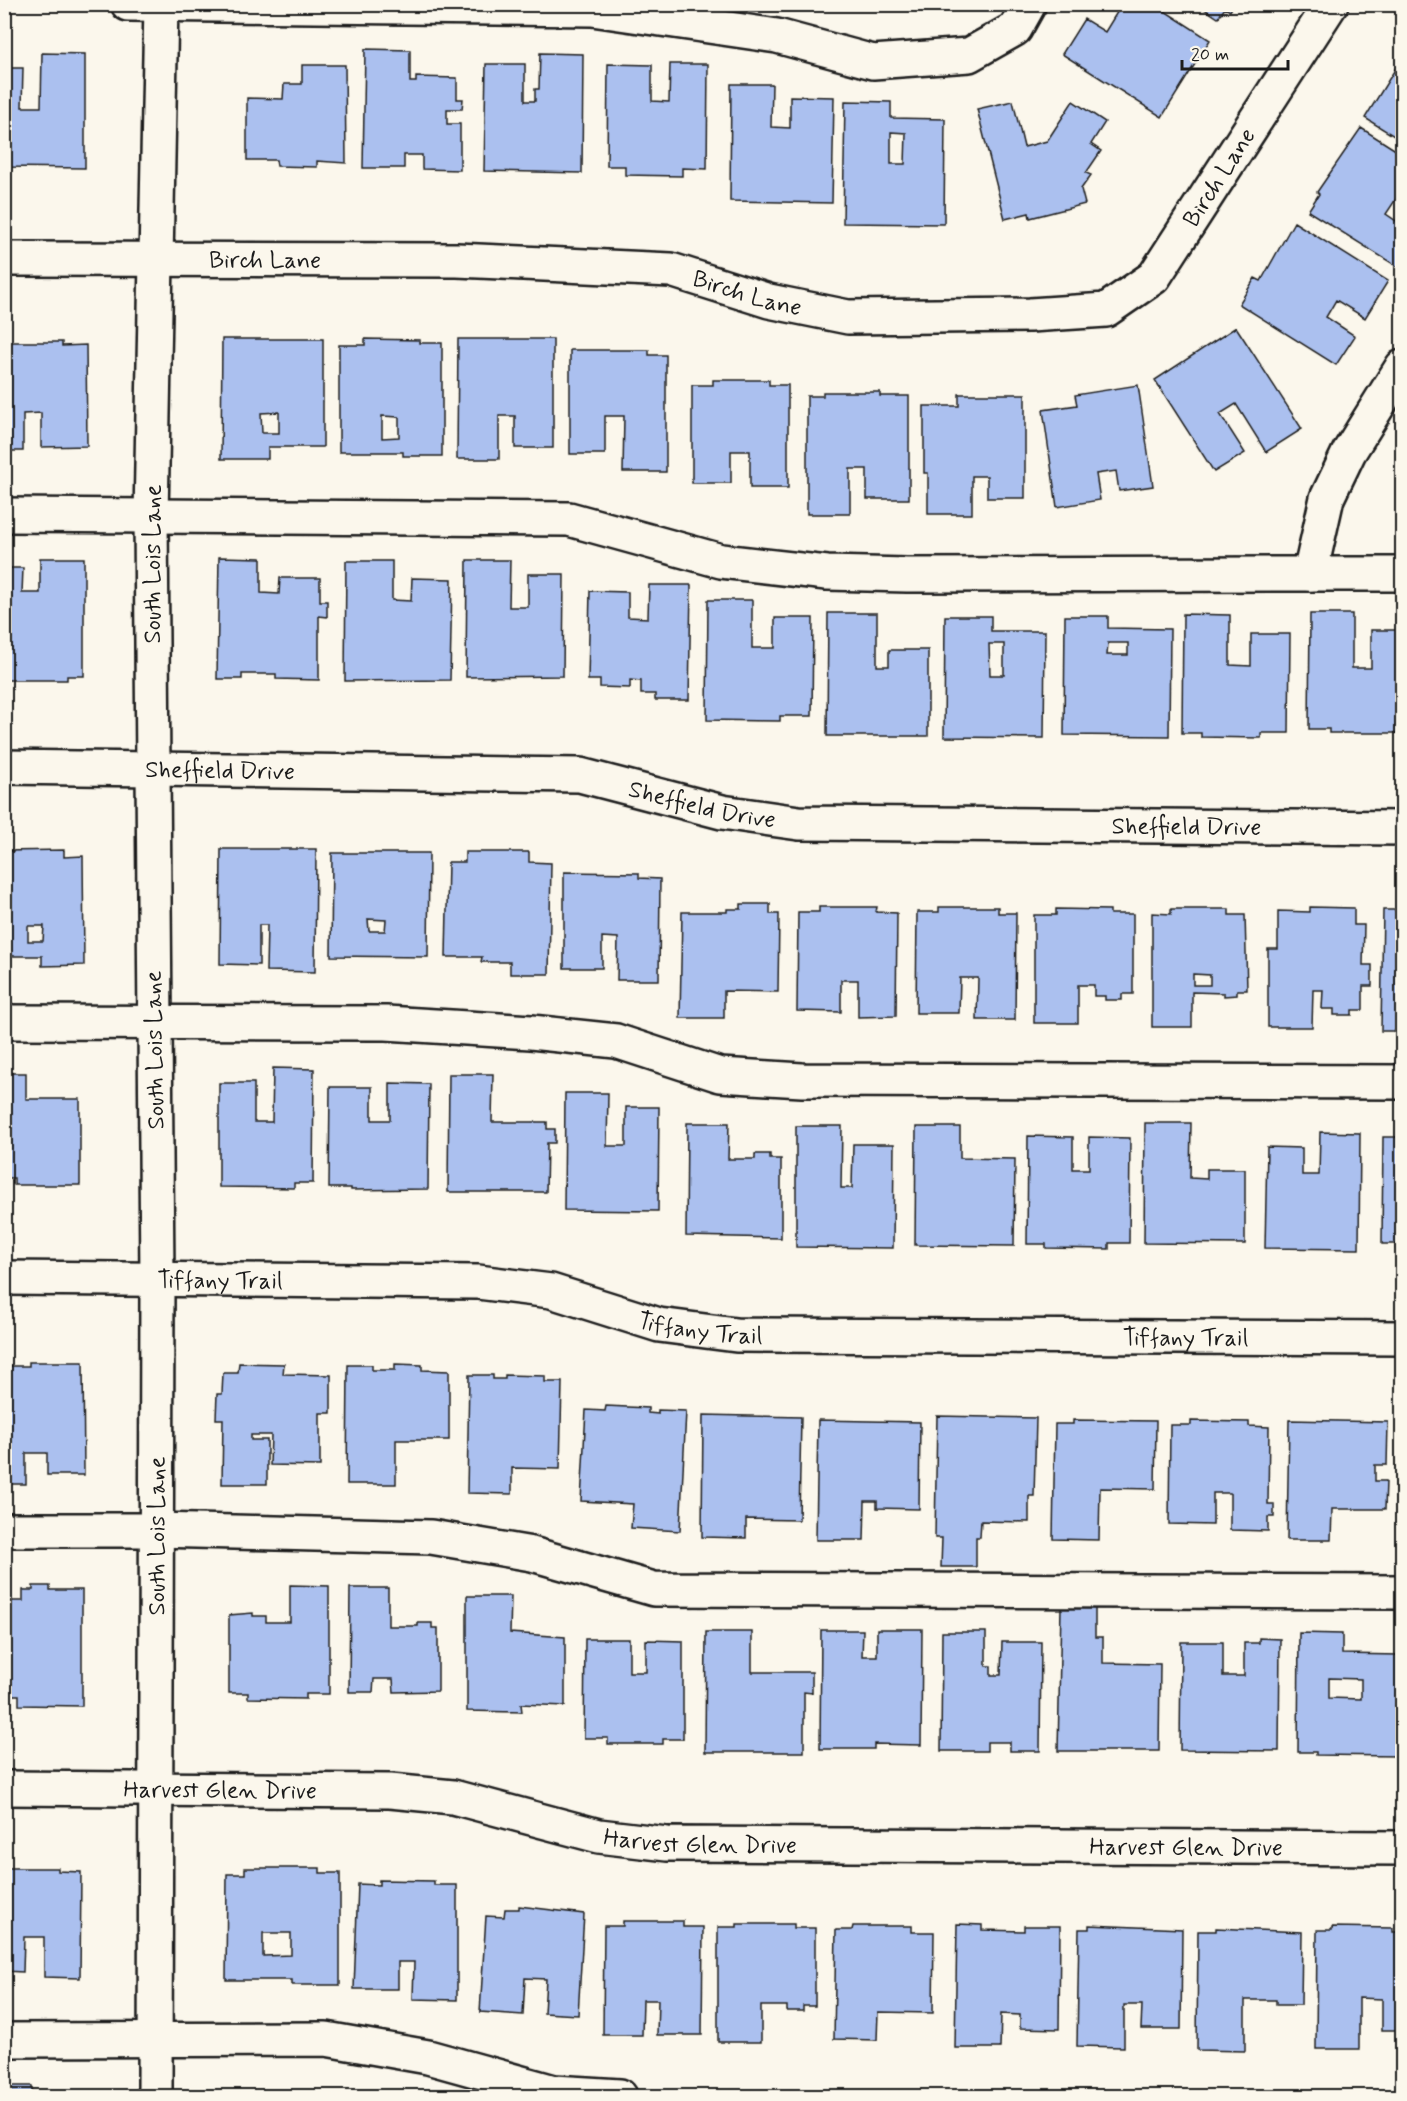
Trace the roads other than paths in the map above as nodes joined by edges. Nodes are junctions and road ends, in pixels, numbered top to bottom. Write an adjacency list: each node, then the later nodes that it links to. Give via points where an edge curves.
1 (128, 4): 4 (street)
2 (1029, 4): 4 (street, via 1015,29 969,55 873,62 777,36 592,9)
3 (1331, 4): 6 (street, Birch Lane, via 1154,277 1106,310 848,317 769,301 671,270 457,260)
4 (161, 5): 6 (street, South Lois Lane)
5 (4, 259): 6 (street, Birch Lane)
6 (156, 260): 9 (street, South Lois Lane)
7 (1402, 367): 10 (street, via 1349,452 1327,498)
8 (4, 515): 9 (street)
9 (151, 516): 10 (street, via 569,519 722,561 827,573); 13 (street, South Lois Lane)
10 (1310, 574): 11 (street)
11 (1402, 574)
12 (4, 767): 13 (street, Sheffield Drive)
13 (153, 768): 14 (street, Sheffield Drive, via 580,775 722,812 799,824); 16 (street, South Lois Lane)
14 (1402, 828)
15 (4, 1022): 16 (street)
16 (153, 1023): 17 (street, via 386,1023 531,1032 616,1041 720,1075 802,1080); 19 (street, South Lois Lane)
17 (1402, 1082)
18 (4, 1278): 19 (street, Tiffany Trail)
19 (157, 1279): 20 (street, Tiffany Trail, via 478,1282 551,1291 659,1325 736,1335); 22 (street, South Lois Lane)
20 (1402, 1338)
21 (4, 1530): 22 (street)
22 (157, 1530): 23 (street, via 431,1537 532,1554 654,1589); 25 (street, South Lois Lane)
23 (1402, 1592)
24 (4, 1788): 25 (street, Harvest Glen Drive)
25 (156, 1789): 26 (street, Harvest Glen Drive, via 390,1791 453,1797 599,1836 667,1844); 28 (street, South Lois Lane)
26 (1402, 1848)
27 (4, 2040): 28 (street)
28 (155, 2040): 29 (street, South Lois Lane); 30 (street, via 326,2039 428,2057 554,2092)
29 (155, 2097)
30 (620, 2097)

